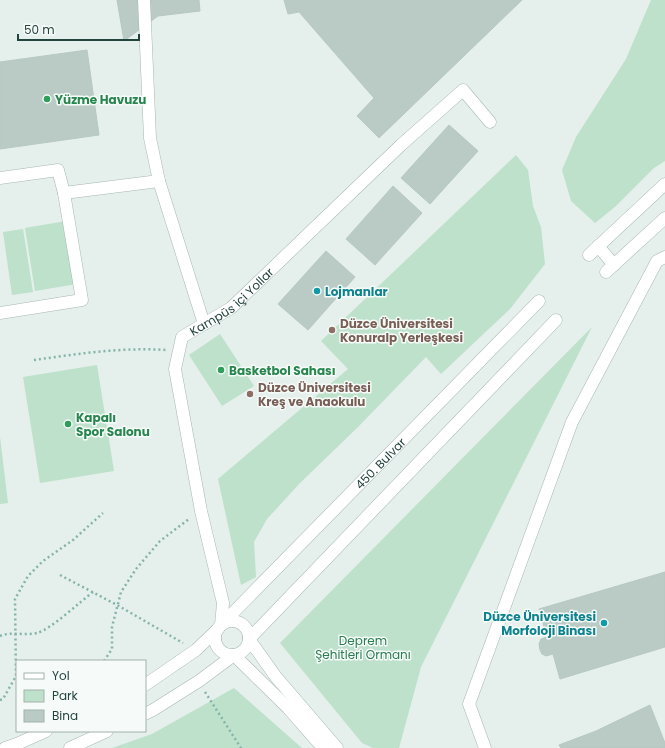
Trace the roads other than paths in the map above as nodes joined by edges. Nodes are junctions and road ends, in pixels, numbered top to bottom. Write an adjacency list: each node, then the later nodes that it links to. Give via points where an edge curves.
1 (144, 0): 4 (street, via 150,138)
2 (490, 122): 12 (street, Kampüs içi Yollar, via 463,90 401,145 231,308)
3 (0, 178): 6 (street, via 58,170)
4 (159, 181): 6 (street); 12 (street)
5 (665, 184): 7 (street, via 594,250 610,268)
6 (64, 193): 10 (street, via 82,300)
7 (665, 218)
8 (665, 258): 24 (street, via 657,261 572,422 469,704)
9 (539, 301): 13 (street, 450. Bulvar)
10 (0, 313)
11 (556, 320): 14 (street)
12 (204, 324): 13 (street, Kampüs içi Yollar, via 182,337 175,368 201,511 223,602)
13 (219, 627): 14 (street, via 231,621 242,624 249,633); 15 (street, via 215,640 220,649); 16 (street, 450. Bulvar, via 196,650)
14 (249, 639): 15 (street, via 244,650); 23 (street, via 276,677)
15 (234, 655): 17 (street, via 199,681); 22 (street, via 288,708)
16 (146, 684)
17 (146, 714)
18 (44, 732): 20 (street)
19 (106, 732): 21 (street)
20 (5, 748)
21 (70, 748)
22 (323, 748)
23 (337, 748)
24 (485, 748)

